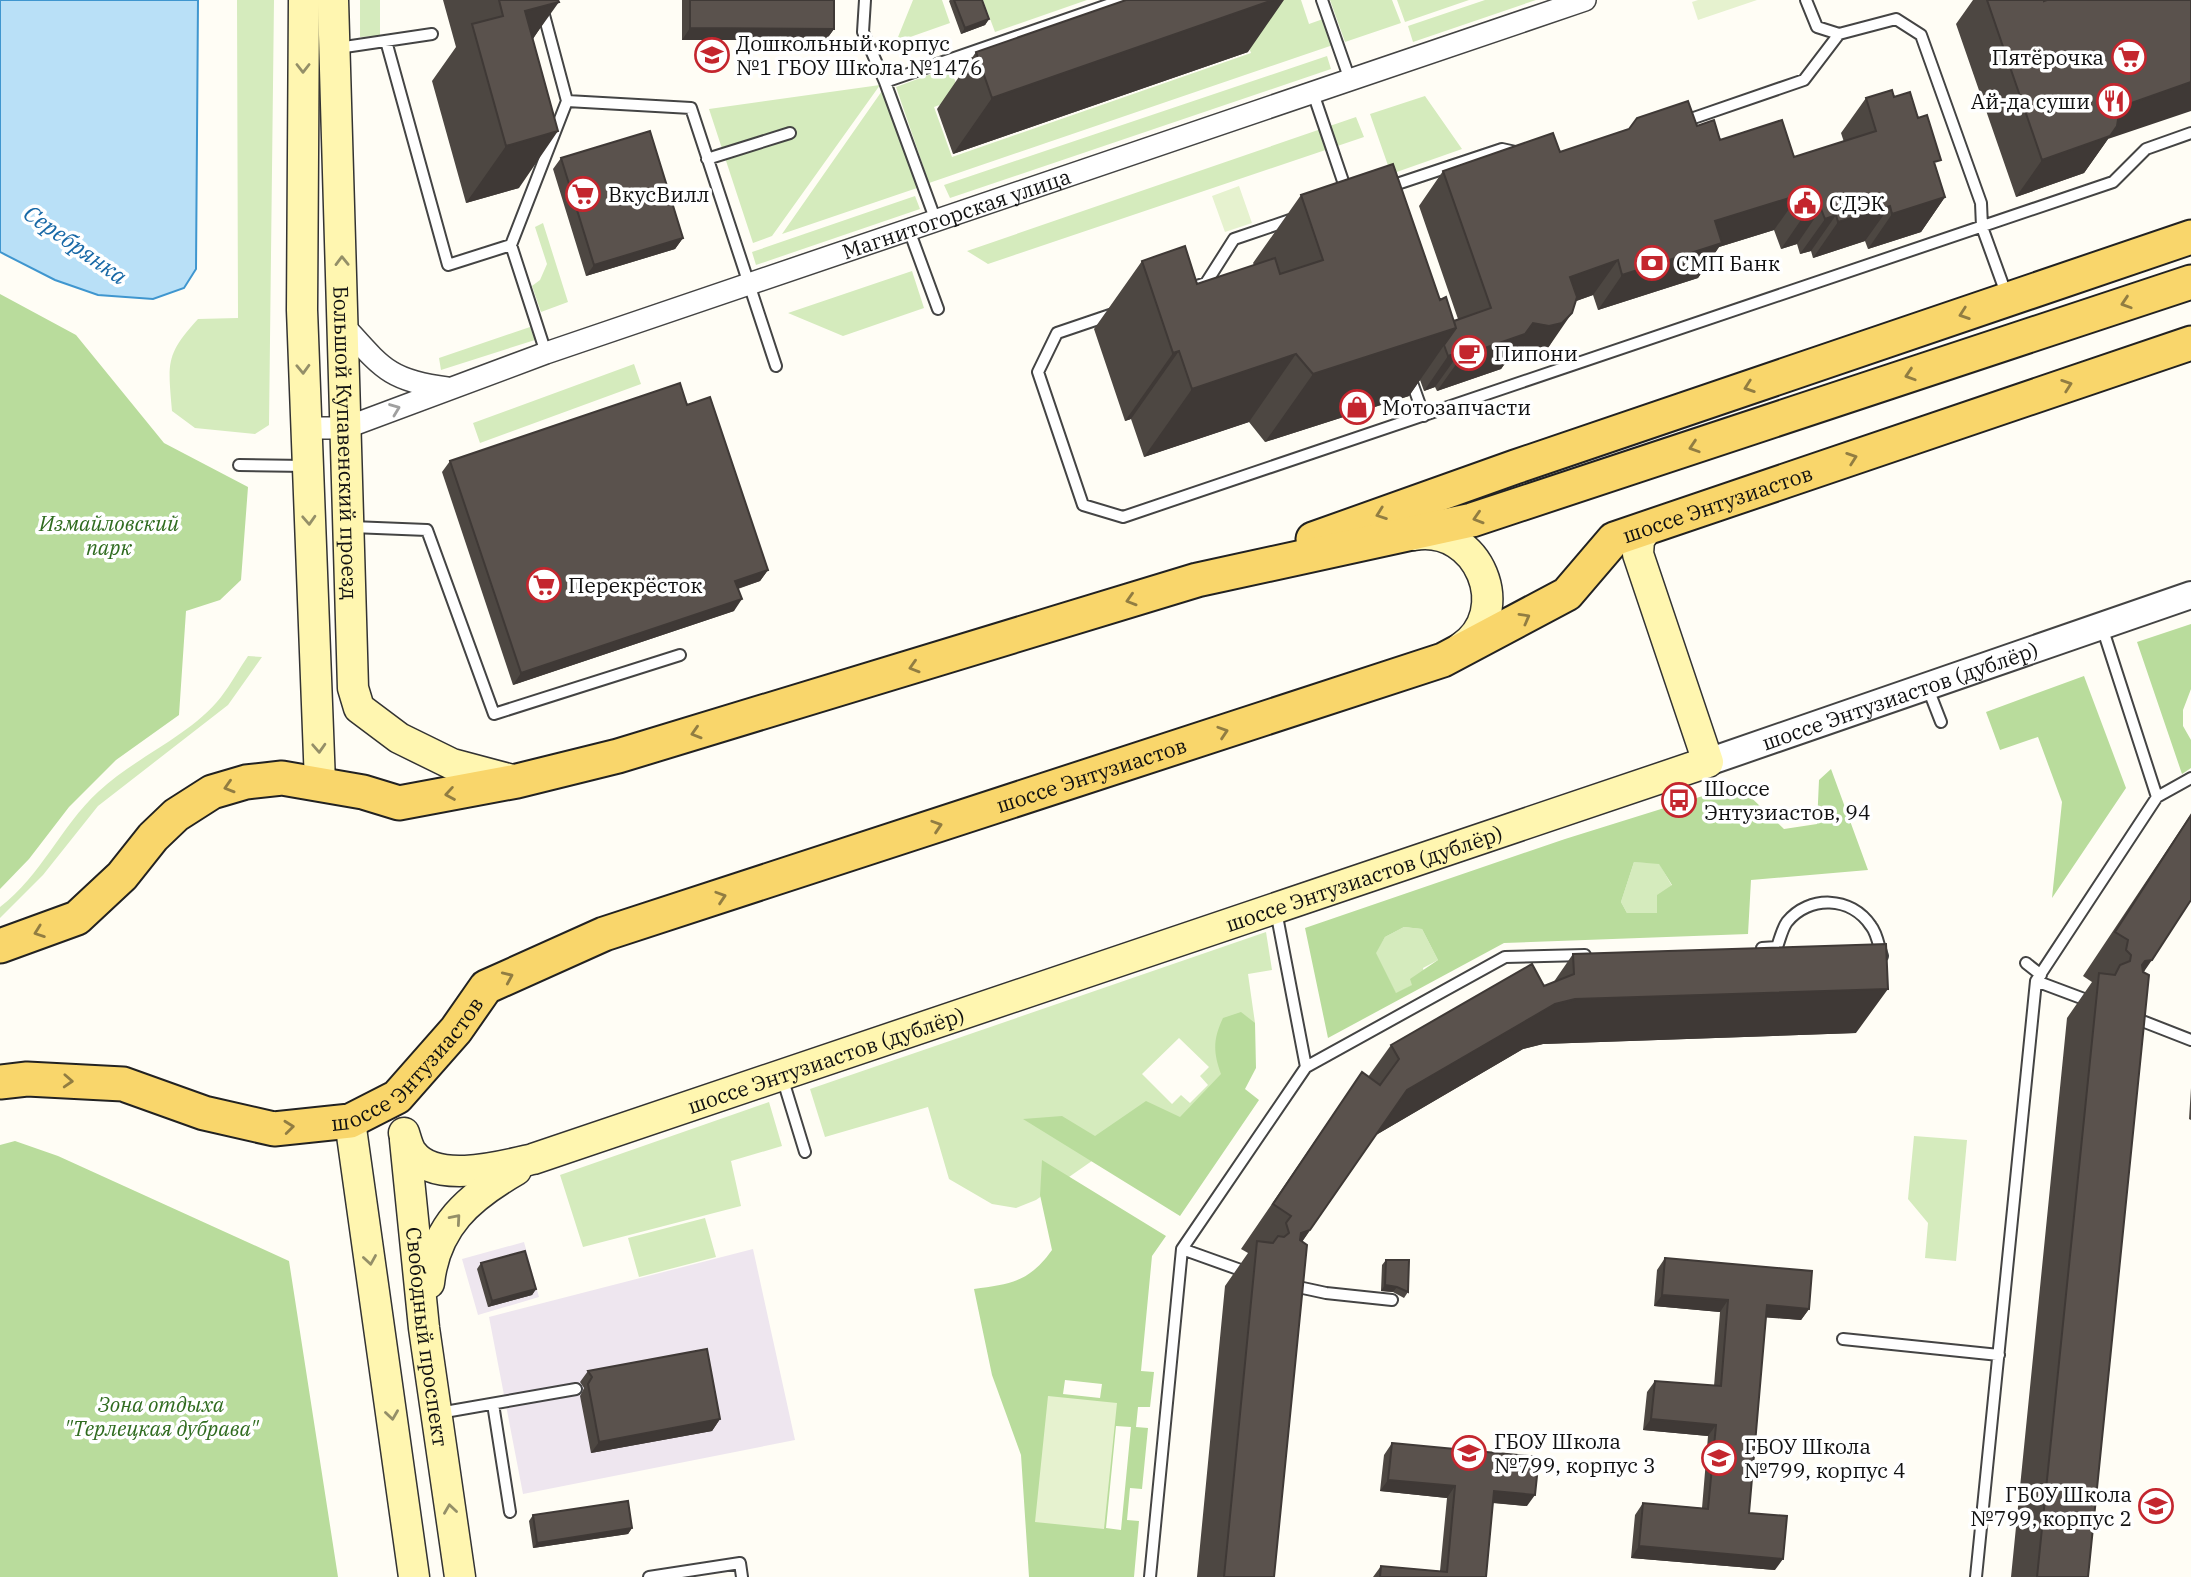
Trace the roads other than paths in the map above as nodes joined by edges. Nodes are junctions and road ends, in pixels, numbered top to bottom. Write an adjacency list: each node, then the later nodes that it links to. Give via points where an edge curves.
1 (303, 0): 43 (main road, Большой Купавенский проезд, one-way to 43)
2 (333, 0): 12 (main road, Большой Купавенский проезд)
3 (540, 0): 16 (lane)
4 (864, 0): 14 (lane, via 863,32)
5 (1122, 0): 14 (lane)
6 (1322, 0): 13 (lane)
7 (1585, 0): 13 (street, Магнитогорская улица)
8 (1806, 0): 10 (lane, via 1817,27)
9 (432, 34): 11 (lane)
10 (1839, 34): 17 (lane, via 1804,80); 26 (lane, via 1896,19 1922,35 1981,203)
11 (386, 41): 12 (lane); 29 (lane, via 448,265)
12 (335, 48): 36 (main road, Большой Купавенский проезд, one-way to 12)
13 (1350, 80): 15 (street, Магнитогорская улица)
14 (885, 82): 25 (lane)
15 (1313, 93): 23 (lane, via 1346,201); 25 (street, Магнитогорская улица)
16 (567, 101): 21 (lane, via 691,108); 29 (lane)
17 (1674, 124)
18 (790, 133): 21 (lane)
19 (2191, 133): 26 (lane, via 2146,149 2113,182)
20 (1527, 155): 22 (lane, via 1503,149)
21 (708, 159): 31 (lane)
22 (1375, 191)
23 (1362, 195)
24 (1300, 216): 32 (lane, via 1234,239 1206,283)
25 (936, 221): 27 (street, Магнитогорская улица)
26 (1982, 227): 33 (lane); 42 (lane)
27 (909, 230): 31 (street, Магнитогорская улица); 34 (lane)
28 (2191, 237): 33 (main road)
29 (511, 245): 38 (lane)
30 (2191, 282): 48 (main road, one-way to 48, via 1486,516)
31 (749, 284): 38 (street, Магнитогорская улица); 40 (lane)
32 (1181, 292)
33 (2008, 299): 50 (main road, one-way to 50)
34 (937, 309)
35 (1129, 309): 42 (lane, via 1057,333 1038,372 1083,505 1123,517)
36 (345, 327): 41 (street, Магнитогорская улица, via 384,370 415,384); 44 (main road, Большой Купавенский проезд)
37 (2191, 343): 49 (main road, шоссе Энтузиастов, one-way to 37)
38 (546, 353): 41 (street, Магнитогорская улица)
39 (1406, 365): 42 (lane)
40 (776, 366)
41 (449, 389): 44 (street, one-way to 41)
42 (1424, 416)
43 (305, 428): 44 (street); 46 (main road, Большой Купавенский проезд)
44 (345, 428): 47 (main road, Большой Купавенский проезд)
45 (239, 465): 46 (lane)
46 (306, 466): 60 (main road, Большой Купавенский проезд, one-way to 60)
47 (348, 527): 53 (lane, via 427,530 494,714); 59 (main road, Большой Купавенский проезд, via 353,688 359,708 427,753)
48 (1406, 537): 50 (main road); 54 (main road, via 1436,535 1458,544 1475,559 1488,587 1486,618 1479,632)
49 (1633, 540): 54 (main road, шоссе Энтузиастов, one-way to 49, via 1567,594); 57 (main road)
50 (1197, 580): 59 (main road, one-way to 59, via 618,756)
51 (2191, 595): 52 (street, шоссе Энтузиастов (дублёр))
52 (2102, 626): 55 (street, шоссе Энтузиастов (дублёр)); 61 (lane)
53 (680, 654)
54 (1443, 660): 75 (main road, шоссе Энтузиастов, one-way to 54, via 456,1031 485,987 604,934)
55 (1927, 686): 56 (lane); 57 (street, шоссе Энтузиастов (дублёр))
56 (1941, 722)
57 (1708, 762): 62 (main road, шоссе Энтузиастов (дублёр))
58 (2191, 778): 61 (lane)
59 (517, 782): 60 (main road, one-way to 60, via 399,803)
60 (320, 783): 63 (main road, one-way to 63, via 282,778 212,792 176,814 122,876 77,918)
61 (2157, 797): 68 (lane)
62 (1275, 910): 72 (lane); 73 (main road, шоссе Энтузиастов (дублёр))
63 (0, 946)
64 (1749, 948): 67 (lane, via 1777,947 1786,924 1802,909 1836,902 1850,906 1871,926)
65 (1598, 954): 72 (lane, via 1504,957)
66 (2026, 962): 68 (lane)
67 (1886, 965)
68 (2038, 978): 69 (lane); 86 (lane)
69 (2092, 1002)
70 (2118, 1012): 71 (lane)
71 (2191, 1040)
72 (1306, 1067): 80 (lane)
73 (782, 1077): 78 (lane); 79 (main road, шоссе Энтузиастов (дублёр))
74 (0, 1082): 76 (main road, шоссе Энтузиастов, one-way to 76, via 123,1084 204,1112 274,1129)
75 (397, 1097): 76 (main road, шоссе Энтузиастов); 77 (main road, Свободный проспект)
76 (350, 1121): 91 (main road, one-way to 91)
77 (404, 1133): 79 (main road, шоссе Энтузиастов (дублёр), via 412,1153 439,1168 475,1171); 84 (main road, Свободный проспект)
78 (805, 1152)
79 (534, 1159): 84 (main road, шоссе Энтузиастов (дублёр), one-way to 79, via 430,1268 440,1238 475,1197)
80 (1182, 1249): 81 (lane); 95 (lane)
81 (1251, 1273)
82 (1276, 1282): 83 (lane)
83 (1392, 1300)
84 (424, 1328): 89 (main road, Свободный проспект)
85 (1843, 1339): 86 (lane)
86 (1999, 1355): 96 (lane)
87 (576, 1389): 88 (lane)
88 (494, 1404): 89 (lane); 90 (lane)
89 (436, 1414): 92 (main road, Свободный проспект, one-way to 89)
90 (510, 1512)
91 (414, 1577)
92 (460, 1577)
93 (649, 1577): 94 (lane, via 740,1563)
94 (742, 1577)
95 (1150, 1577)
96 (1976, 1577)

